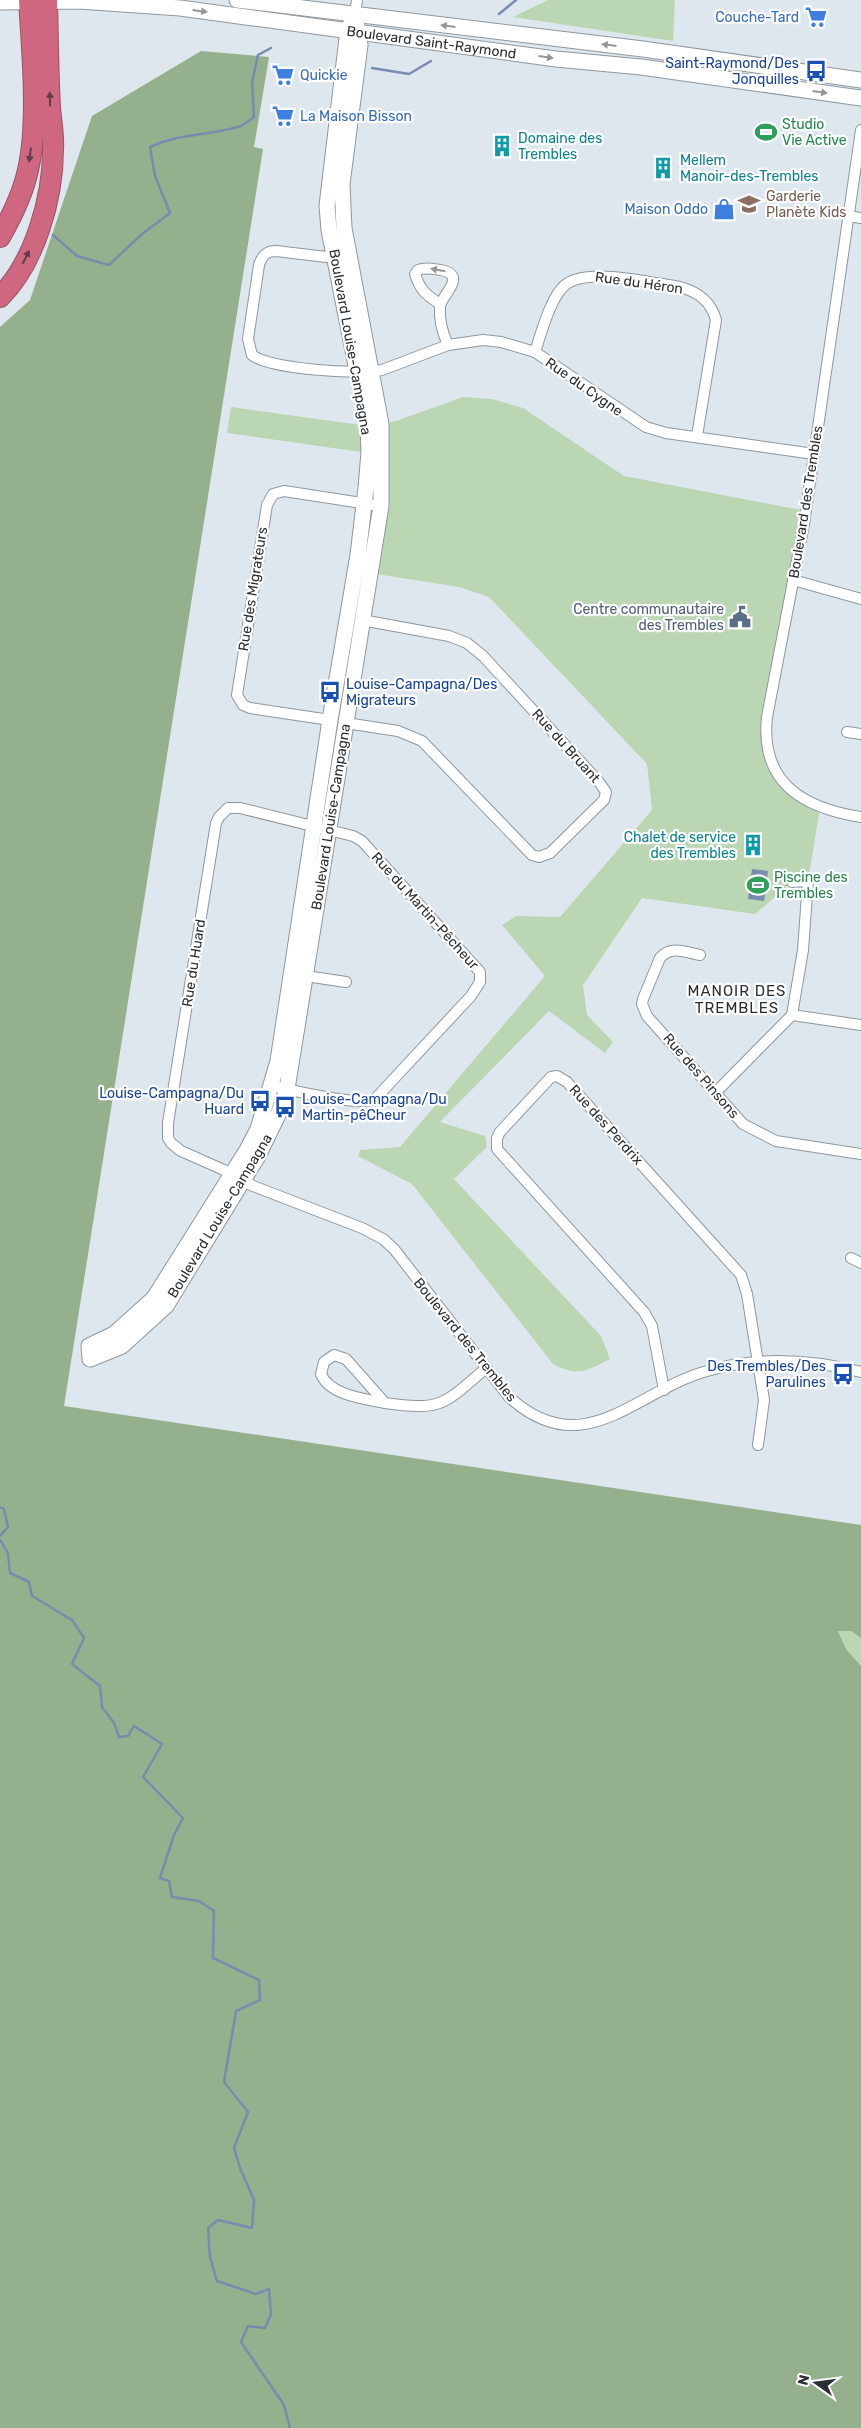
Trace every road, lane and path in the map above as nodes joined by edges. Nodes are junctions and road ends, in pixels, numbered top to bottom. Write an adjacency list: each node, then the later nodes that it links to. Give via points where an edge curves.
1 (237, 0): 4 (street, Boulevard Saint-Raymond)
2 (38, 1): 3 (street, Boulevard Saint-Raymond); 5 (street, Boulevard Saint-Raymond, one-way to 5, via 180,8); 13 (highway, one-way to 13, via 30,157 18,202); 15 (highway, one-way to 2, via 26,258 41,224 51,185 54,148)
3 (0, 2)
4 (356, 7): 5 (street); 6 (street, Boulevard Saint-Raymond, one-way to 4)
5 (353, 31): 7 (street, Boulevard Saint-Raymond, one-way to 7); 14 (street, Boulevard Louise-Campagna, via 327,194); 19 (street, Boulevard Louise-Campagna, via 358,61 342,184 344,228)
6 (642, 49): 7 (street); 8 (street, Boulevard Saint-Raymond)
7 (641, 67): 9 (street, Boulevard Saint-Raymond, one-way to 9)
8 (861, 80)
9 (861, 98)
10 (861, 130): 11 (street, Boulevard des Trembles)
11 (848, 216): 12 (street); 21 (street, Boulevard des Trembles)
12 (861, 218)
13 (0, 237)
14 (335, 258): 19 (street, Boulevard Louise-Campagna); 19 (street, Rue du Cygne, via 270,251 264,255 259,265 249,348 252,355 264,361 344,373)
15 (0, 297)
16 (440, 304): 17 (street, via 443,334)
17 (448, 345): 18 (street, Rue du Cygne, via 483,340); 19 (street, Rue du Cygne, via 382,370)
18 (535, 352): 20 (street, Rue du Cygne, via 646,427); 20 (street, Rue du Héron, via 556,296 564,285 576,278 592,275 694,291 705,299 716,320)
19 (365, 372): 22 (street, Boulevard Louise-Campagna, via 369,452); 23 (street, Boulevard Louise-Campagna, via 381,424)
20 (697, 436): 21 (street, Rue du Cygne)
21 (814, 454): 24 (street, Boulevard des Trembles)
22 (365, 503): 23 (street, Rue des Migrateurs); 26 (street, Boulevard Louise-Campagna); 27 (street, Rue des Migrateurs, via 284,491 269,498 237,689 239,701 250,708)
23 (381, 506): 26 (street, Boulevard Louise-Campagna)
24 (794, 580): 25 (street); 31 (street, Boulevard des Trembles, via 767,717 765,741 768,753 784,782 800,797 832,812)
25 (861, 599)
26 (355, 619): 27 (street, Boulevard Louise-Campagna); 28 (street, Boulevard Louise-Campagna); 28 (street, Rue du Bruant, via 448,636 476,649 599,782 606,792 604,800 550,853 538,857 532,855 422,741 398,731)
27 (330, 720): 28 (street); 32 (street, Boulevard Louise-Campagna)
28 (346, 722): 32 (street, Boulevard Louise-Campagna)
29 (847, 732): 30 (street)
30 (861, 734)
31 (861, 817)
32 (321, 829): 35 (street, Boulevard Louise-Campagna); 39 (street, Rue du Martin-Pêcheur, via 362,841 476,965 480,978 471,996 370,1102); 42 (street, Rue du Huard, via 234,807 223,811 216,823 167,1132 175,1148)
33 (792, 882): 37 (street, via 808,881 803,950)
34 (700, 955): 40 (street, Rue des Pinsons, via 675,950 664,953 642,1004 647,1016)
35 (298, 975): 36 (street); 39 (street, Boulevard Louise-Campagna)
36 (346, 982)
37 (792, 1015): 38 (street); 40 (street)
38 (861, 1025)
39 (279, 1088): 42 (street, Boulevard Louise-Campagna, via 268,1137)
40 (716, 1092): 41 (street, Rue des Pinsons, via 743,1124 771,1139)
41 (861, 1154)
42 (238, 1177): 42 (street, Boulevard Louise-Campagna, via 154,1298 114,1334 89,1346 90,1359 122,1346 166,1306); 46 (street, Boulevard des Trembles, via 383,1239)
43 (851, 1258): 44 (street)
44 (861, 1263)
45 (757, 1361): 47 (street, Boulevard des Trembles, via 802,1362); 48 (street, Boulevard des Trembles, via 705,1371); 48 (street, Rue des Perdrix, via 741,1275 567,1082 557,1076 551,1078 500,1132 498,1149 644,1312 652,1326); 50 (street, via 764,1400)
46 (486, 1369): 48 (street, Boulevard des Trembles, via 518,1406 540,1418 561,1424 583,1425 603,1420); 49 (street, via 442,1404 423,1407)
47 (861, 1372)
48 (664, 1390)
49 (385, 1403): 49 (street, via 346,1359 334,1355 324,1362 321,1374 327,1384)
50 (758, 1445)

